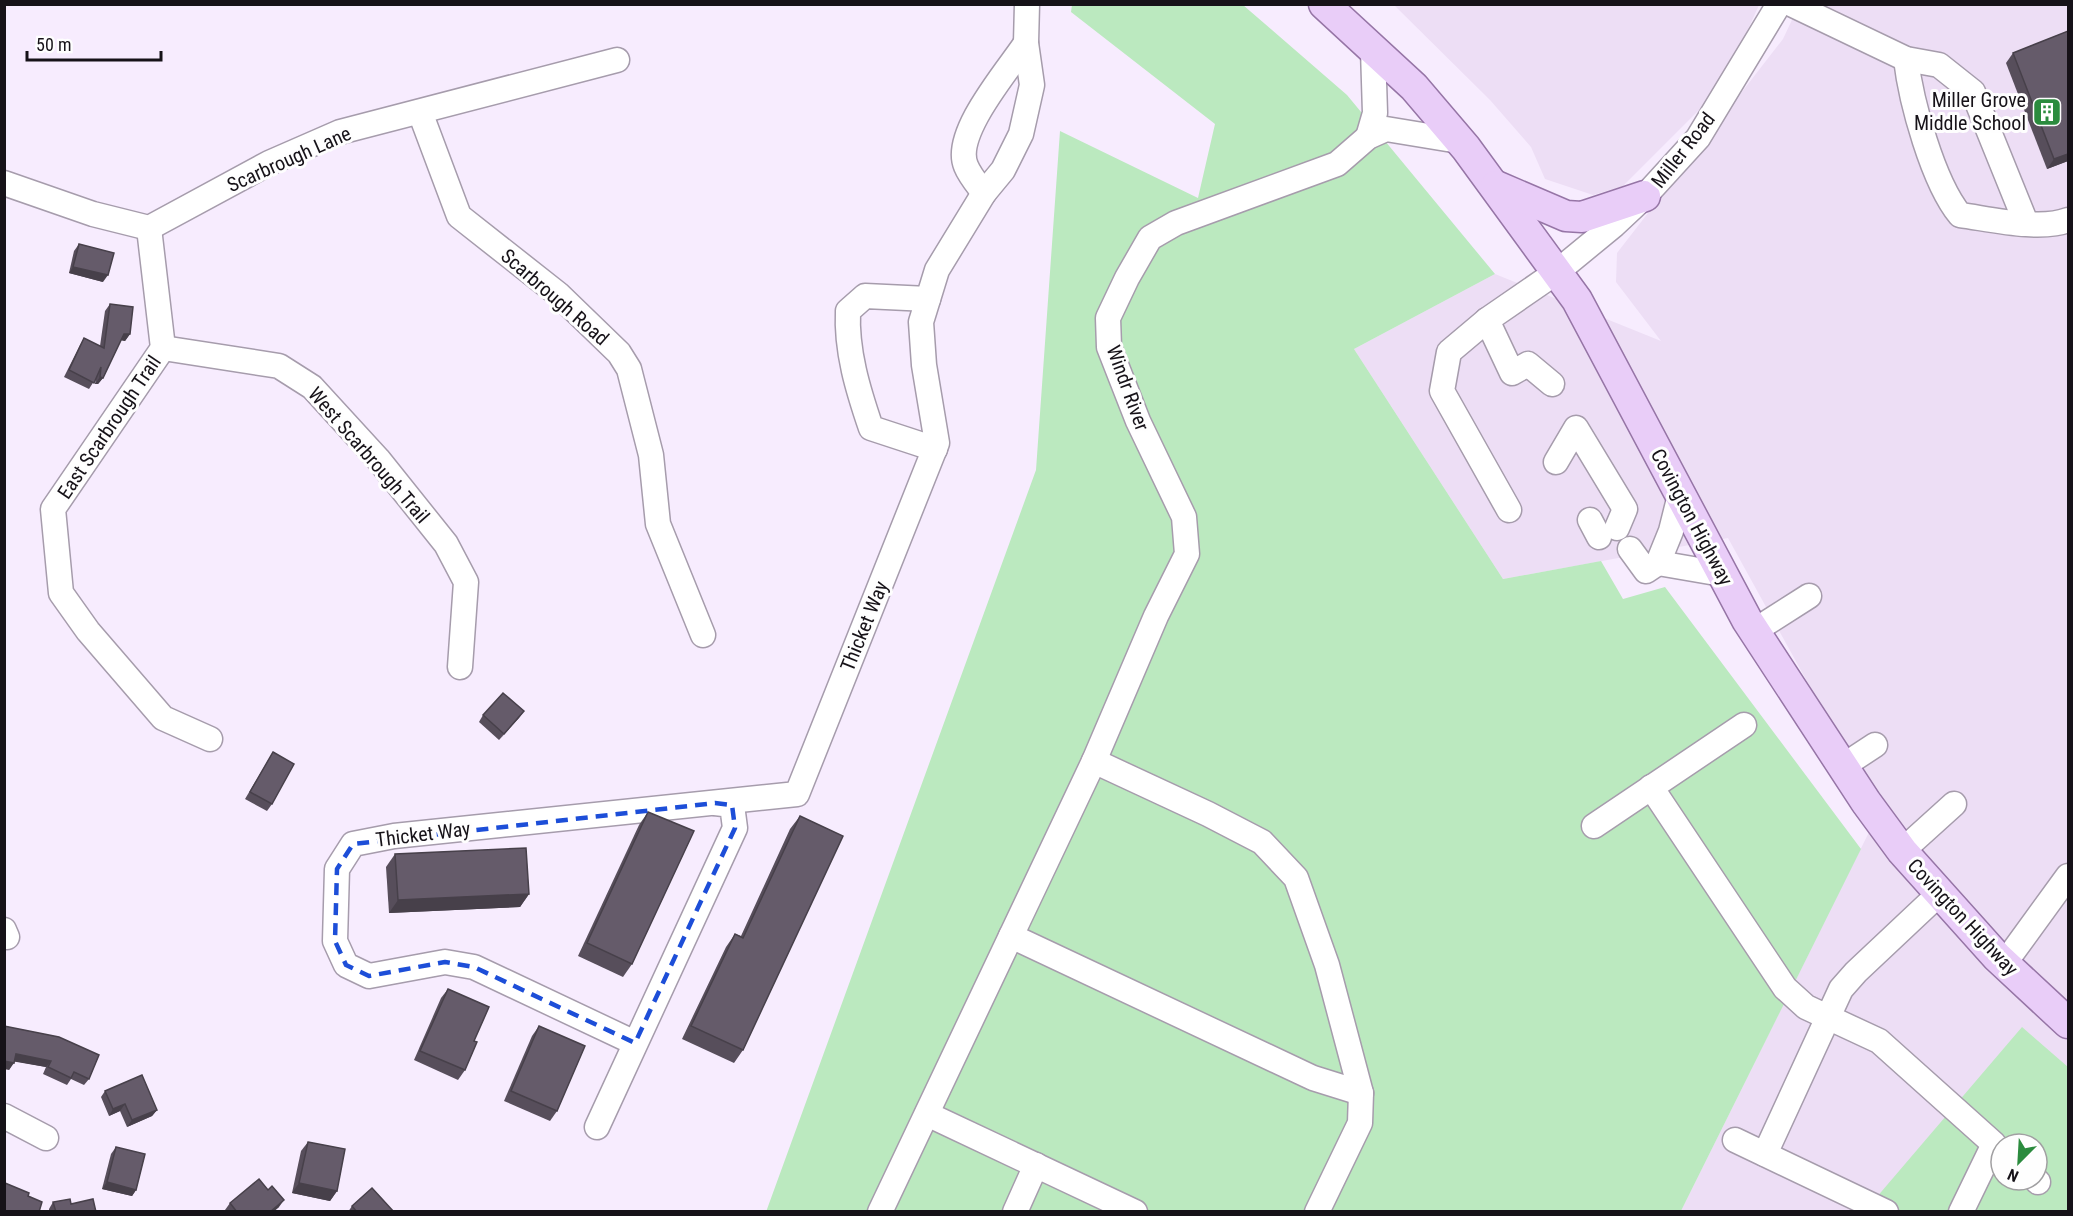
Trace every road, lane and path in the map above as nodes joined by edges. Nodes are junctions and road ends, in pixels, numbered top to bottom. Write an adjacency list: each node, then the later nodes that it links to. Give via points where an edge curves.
1 (1027, 4): 5 (street, Thicket Way)
2 (1324, 4): 6 (main road, Covington Highway)
3 (1779, 4): 15 (street, Miller Road, via 1698,138)
4 (1791, 4): 7 (street)
5 (1026, 43): 14 (street, Thicket Way, via 1032,85 1028,113 1003,170); 14 (street, via 977,114 965,146 965,165)
6 (1373, 50): 10 (street, via 1375,113); 11 (main road, Covington Highway, via 1414,87)
7 (1906, 59): 17 (street, via 1939,65 1973,92); 17 (street, via 1910,91 1947,198 1960,214)
8 (617, 60): 9 (street, Scarbrough Lane)
9 (420, 112): 18 (street, Scarbrough Lane, via 340,132 269,163); 34 (street, Scarbrough Road, via 459,216 558,294 619,353 629,369 651,455 658,524)
10 (1368, 137): 11 (street, via 1386,129); 39 (street, Windr River, via 1337,164 1176,223 1150,238 1108,318 1109,348 1138,421 1184,517 1187,554)
11 (1459, 141): 13 (main road, Covington Highway)
12 (4, 183): 18 (street, via 93,214)
13 (1493, 185): 15 (main road, via 1566,216 1582,217); 19 (main road, Covington Highway)
14 (984, 193): 20 (street, Thicket Way, via 937,270)
15 (1645, 196): 19 (street, Miller Road)
16 (2068, 219): 17 (street)
17 (2026, 222)
18 (150, 228): 22 (street, East Scarbrough Trail)
19 (1558, 271): 21 (street, Miller Road); 26 (main road, Covington Highway)
20 (928, 299): 24 (street, Thicket Way, via 921,322); 24 (street, via 865,296 848,311 847,333 857,389 871,428)
21 (1487, 320): 23 (street, via 1512,373 1528,364); 27 (street, Miller Road, via 1449,352 1442,391 1459,406)
22 (163, 348): 35 (street, West Scarbrough Trail, via 279,366 312,387 378,459 446,544 466,582); 37 (street, East Scarbrough Trail, via 53,508 61,593 88,632 163,718)
23 (1552, 384)
24 (935, 449): 42 (street, Thicket Way, via 797,794)
25 (1556, 462): 28 (street, via 1576,428 1625,508)
26 (1680, 495): 30 (street); 31 (main road, Covington Highway)
27 (1509, 510)
28 (1602, 528)
29 (1630, 549): 30 (street, via 1646,571)
30 (1659, 563): 31 (street)
31 (1722, 574): 33 (main road, Covington Highway)
32 (1809, 597): 33 (street)
33 (1754, 631): 40 (main road, Covington Highway)
34 (703, 635)
35 (460, 666)
36 (1744, 725): 41 (street)
37 (210, 739)
38 (1875, 745): 40 (street)
39 (1094, 761): 48 (street, Windr River); 53 (street, via 1262,842 1296,878 1326,964)
40 (1843, 766): 45 (main road, Covington Highway)
41 (1651, 787): 44 (street); 50 (street, via 1785,988 1806,1007)
42 (715, 803): 52 (street, via 732,806 735,828); 52 (street, Thicket Way, via 394,836 353,844 337,869 334,941 346,965 369,976 445,962 474,967)
43 (1954, 804): 45 (street)
44 (1594, 826)
45 (1902, 852): 47 (main road, Covington Highway)
46 (2068, 876): 49 (street)
47 (1940, 893): 49 (main road, Covington Highway); 50 (street, via 1856,972 1841,989)
48 (1011, 936): 53 (street, via 1313,1078); 54 (street, Windr River)
49 (2004, 964): 51 (main road, Covington Highway)
50 (1827, 1018): 58 (street, via 1879,1041); 60 (street)
51 (2068, 1023)
52 (635, 1043): 56 (street)
53 (1361, 1093): 66 (street, via 1360,1123)
54 (927, 1114): 62 (street); 63 (street, Windr River)
55 (4, 1116): 57 (street)
56 (597, 1127)
57 (46, 1138)
58 (1989, 1139)
59 (1735, 1140): 60 (street)
60 (1766, 1154): 67 (street)
61 (1989, 1163): 68 (street)
62 (1036, 1165): 64 (street); 65 (street)
63 (880, 1212)
64 (1015, 1212)
65 (1135, 1212)
66 (1317, 1212)
67 (1886, 1212)
68 (1961, 1212)

